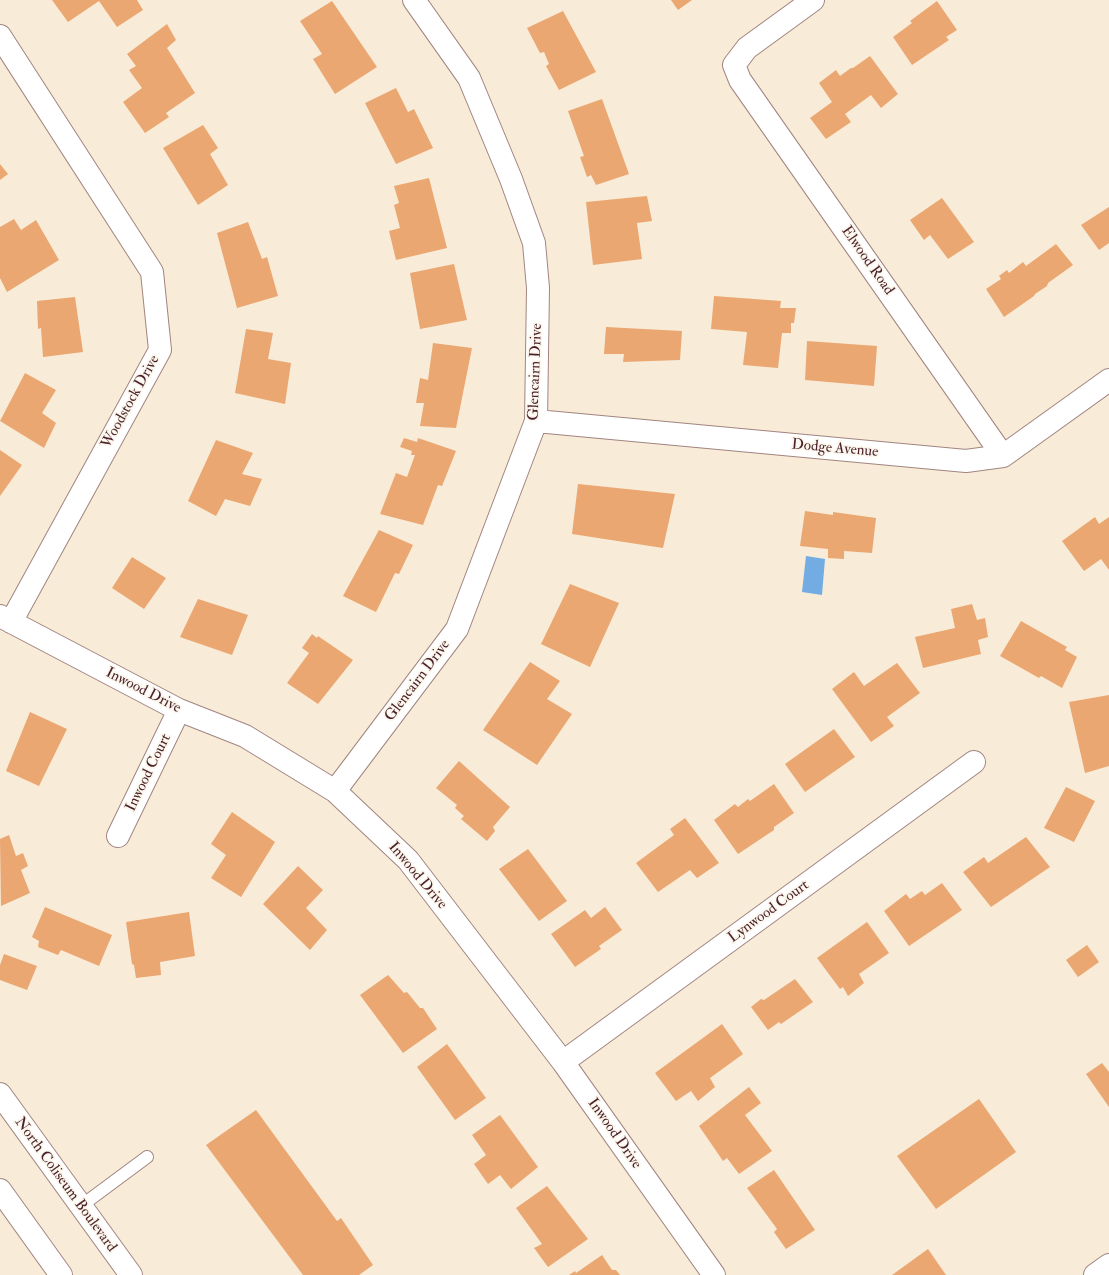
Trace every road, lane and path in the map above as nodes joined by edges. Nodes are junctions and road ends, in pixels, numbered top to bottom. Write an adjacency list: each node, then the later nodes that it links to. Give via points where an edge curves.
1 (414, 0): 5 (main road, Glencairn Drive, via 469,78 511,179 534,243 538,288)
2 (813, 0): 6 (main road, Elwood Road, via 747,48 734,65 740,80)
3 (0, 36): 7 (main road, Woodstock Drive, via 152,272 160,350)
4 (1109, 380): 6 (main road, Dodge Avenue)
5 (536, 421): 6 (main road, Dodge Avenue, via 966,461); 10 (main road, Glencairn Drive, via 457,629)
6 (1003, 456)
7 (5, 619): 8 (main road, Inwood Drive)
8 (179, 710): 10 (main road, Inwood Drive, via 245,736); 11 (main road, Inwood Court)
9 (974, 762): 12 (main road, Lynwood Court)
10 (335, 791): 12 (main road, Inwood Drive, via 408,860)
11 (118, 836)
12 (563, 1062): 20 (main road, Inwood Drive)
13 (0, 1094): 16 (main road, North Coliseum Boulevard)
14 (147, 1157): 16 (lane)
15 (0, 1190): 18 (main road)
16 (81, 1206): 19 (main road, North Coliseum Boulevard)
17 (1109, 1265): 21 (main road)
18 (61, 1275)
19 (131, 1275)
20 (714, 1275)
21 (1095, 1275)

